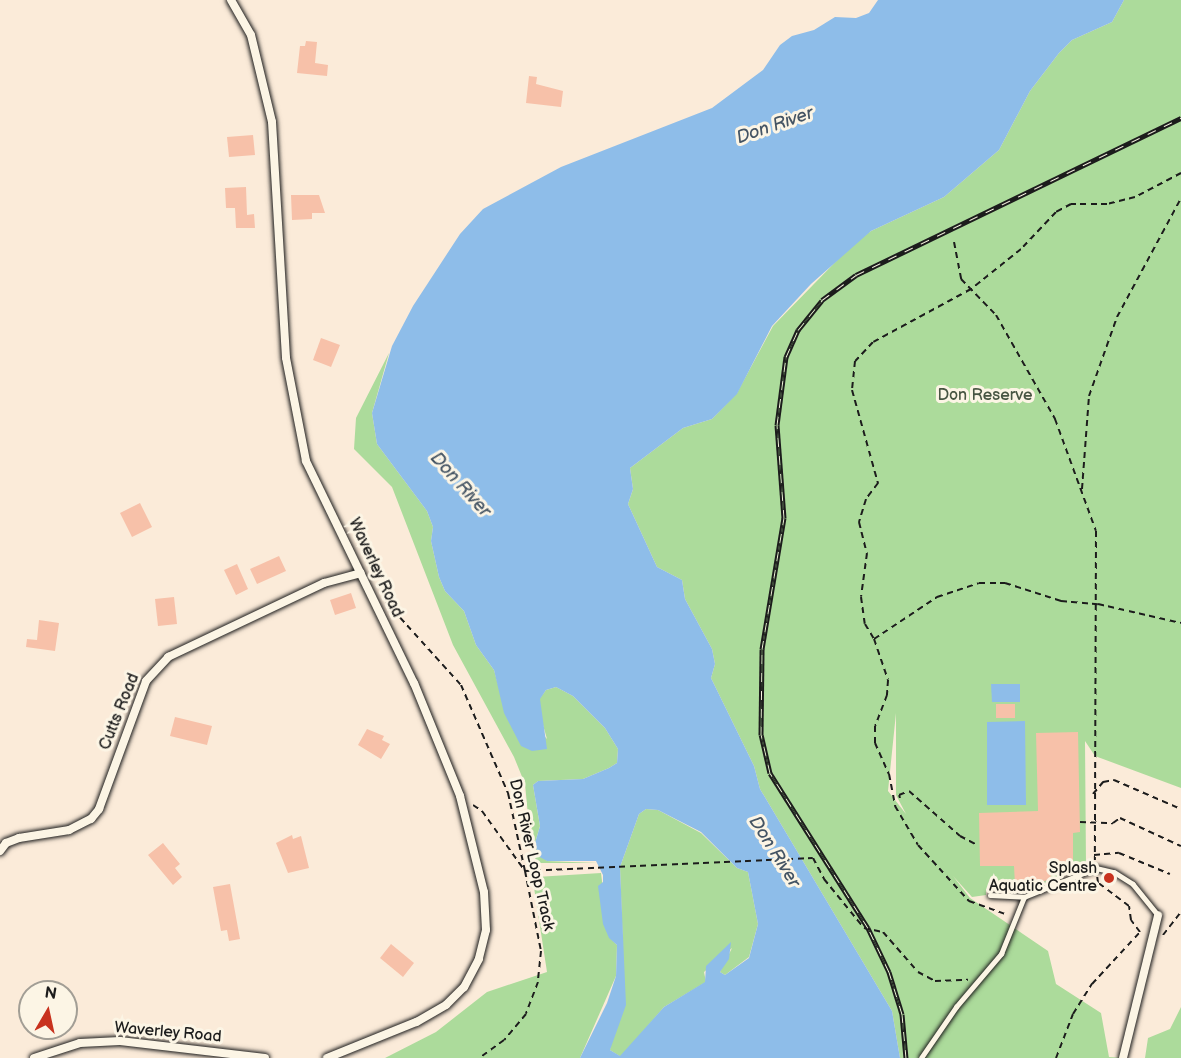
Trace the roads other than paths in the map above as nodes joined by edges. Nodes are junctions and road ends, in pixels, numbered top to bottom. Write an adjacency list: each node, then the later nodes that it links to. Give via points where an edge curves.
1 (231, 0): 2 (street, Waverley Road, via 251,35 272,122 286,358 306,461)
2 (361, 573): 3 (street, Cutts Road, via 324,583 168,657 146,681 99,809 91,819 69,830 18,838); 9 (street, Waverley Road, via 414,683 460,796 484,892 486,930 479,959 464,987 446,1005)
3 (0, 851)
4 (990, 895): 5 (lane)
5 (1024, 897): 6 (lane, via 1096,868 1114,872 1133,884); 10 (lane, via 1001,954 956,1007)
6 (1158, 915): 11 (street)
7 (34, 1058): 8 (street, Waverley Road, via 80,1043 120,1041)
8 (265, 1058)
9 (327, 1058)
10 (921, 1058)
11 (1123, 1058)

